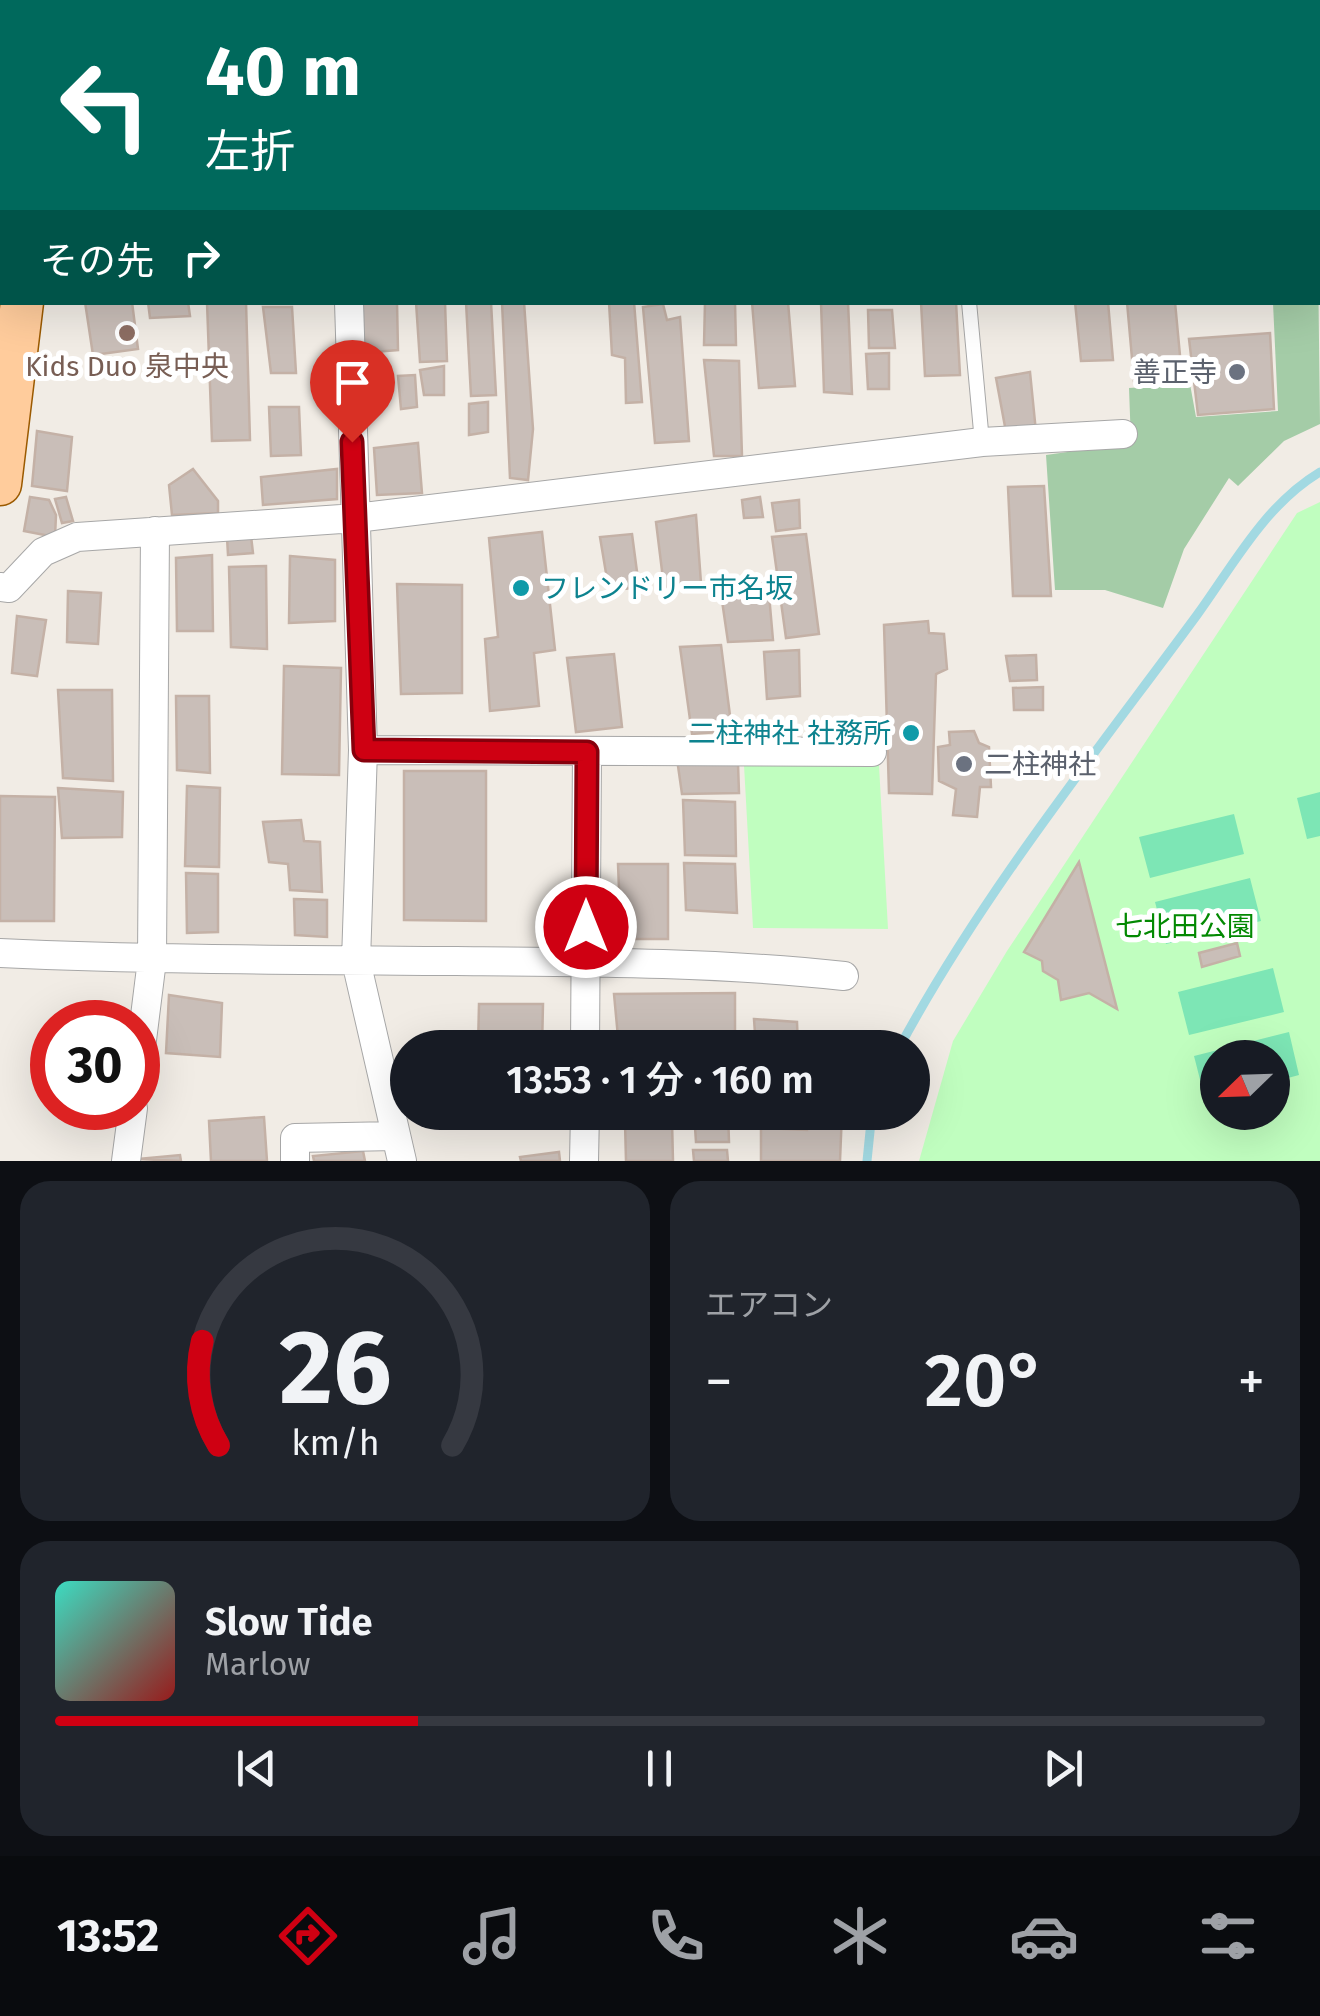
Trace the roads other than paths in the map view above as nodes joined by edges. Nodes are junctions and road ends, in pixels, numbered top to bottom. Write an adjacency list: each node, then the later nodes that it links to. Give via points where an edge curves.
1 (22, 305): 6 (main road)
2 (349, 305): 7 (street)
3 (969, 305): 5 (lane)
4 (1123, 434): 5 (street)
5 (982, 442): 7 (street)
6 (0, 484)
7 (356, 518): 8 (street); 10 (street)
8 (155, 531): 9 (street, via 77,537 43,552 10,588); 14 (street)
9 (0, 587)
10 (364, 750): 11 (street); 15 (street)
11 (587, 752): 12 (street); 16 (street)
12 (872, 752)
13 (0, 953): 14 (street)
14 (152, 960): 15 (street); 18 (street)
15 (356, 961): 16 (street); 22 (street)
16 (586, 962): 17 (street); 19 (street)
17 (844, 976)
18 (147, 1000)
19 (585, 1030)
20 (130, 1130): 23 (street)
21 (585, 1130): 25 (street)
22 (398, 1148): 24 (street, via 295,1138)
23 (126, 1161)
24 (296, 1161)
25 (584, 1161)

